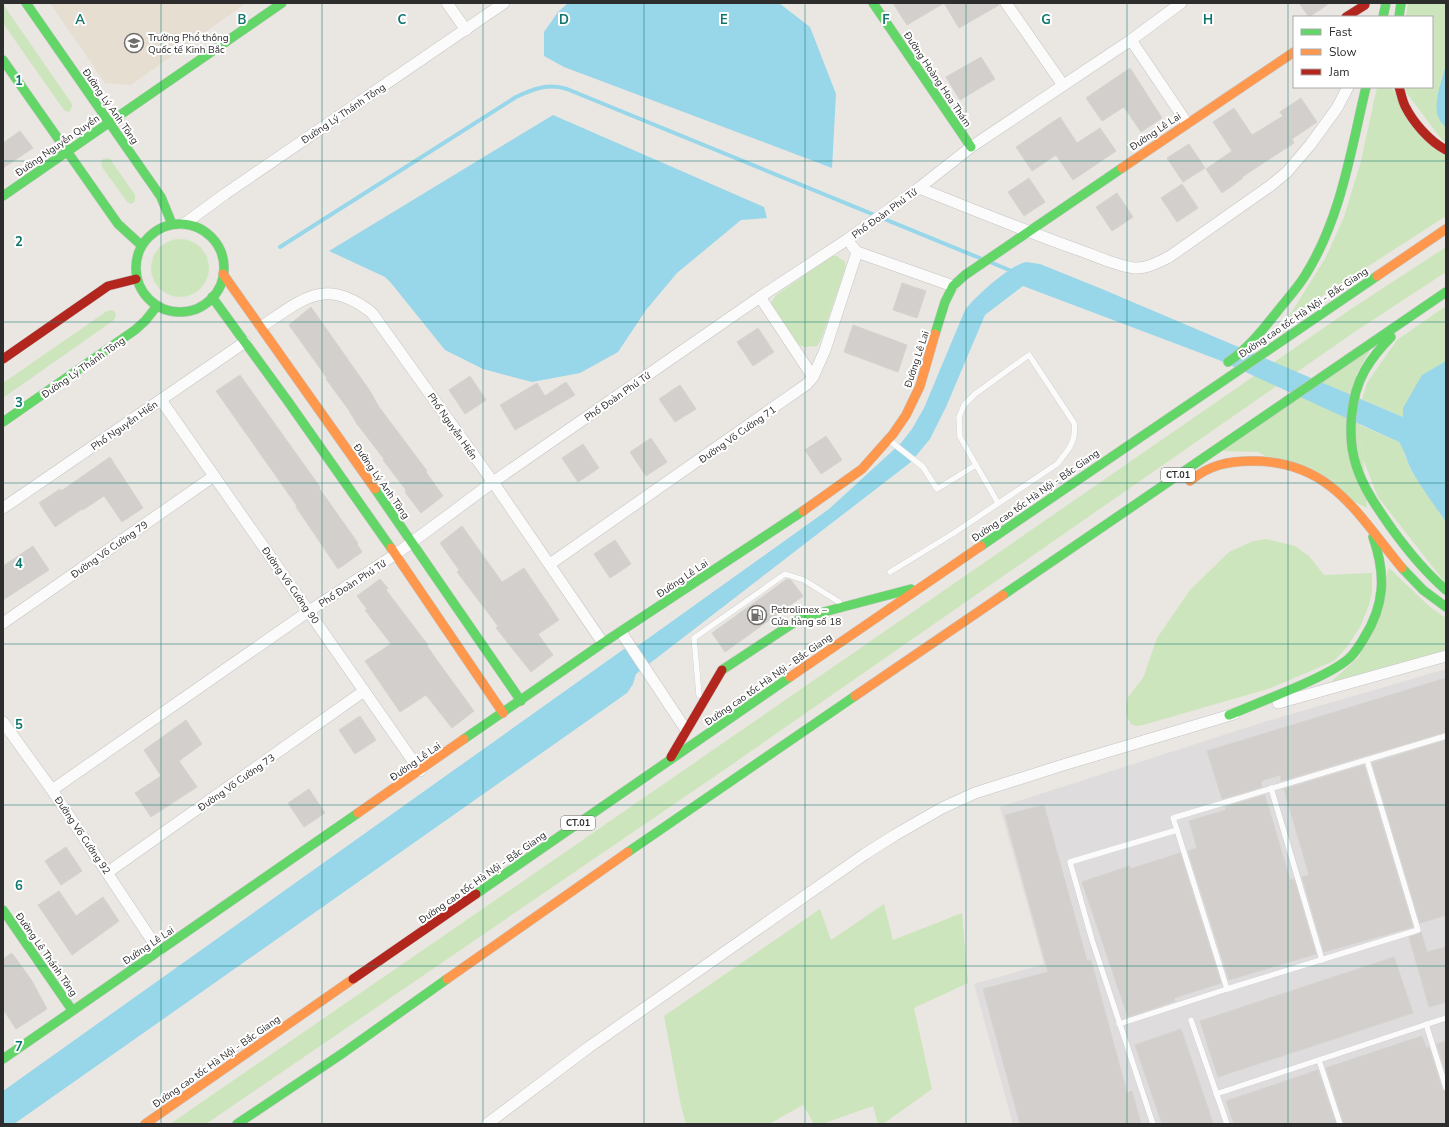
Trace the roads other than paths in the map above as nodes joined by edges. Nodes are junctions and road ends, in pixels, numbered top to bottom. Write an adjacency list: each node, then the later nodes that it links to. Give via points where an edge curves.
1 (26, 3): 23 (main road, Đường Lý Anh Tông)
2 (282, 3): 23 (main road, Đường Nguyễn Quyền)
3 (447, 3): 15 (street)
4 (504, 3): 15 (street, Đường Lý Thánh Tông)
5 (872, 3): 25 (main road, Đường Hoàng Hoa Thám)
6 (1006, 3): 19 (street)
7 (1181, 3): 16 (street, Phố Đoàn Phú Tứ)
8 (1386, 3): 13 (main road)
9 (1401, 3): 14 (main road)
10 (1365, 4): 11 (main road); 12 (street)
11 (1347, 16)
12 (1363, 16)
13 (1382, 16)
14 (1398, 16)
15 (466, 30): 31 (street, Đường Lý Thánh Tông)
16 (1131, 40): 19 (street, Phố Đoàn Phú Tứ); 24 (street)
17 (1293, 53): 24 (main road, Đường Lê Lai)
18 (3, 60): 27 (main road)
19 (1063, 85): 25 (street, Phố Đoàn Phú Tứ)
20 (1347, 88): 33 (street, via 1337,108 1284,175 1155,264 1142,268 1126,266)
21 (1366, 88): 48 (main road, via 1344,183 1328,231 1306,274 1256,338 1240,354)
22 (1399, 88): 26 (main road, via 1405,107 1424,132)
23 (109, 122): 27 (main road, Đường Nguyễn Quyền); 30 (main road, Đường Lý Anh Tông, via 161,197)
24 (1187, 123): 33 (main road, Đường Lê Lai)
25 (971, 147): 28 (street, Phố Đoàn Phú Tứ)
26 (1446, 150)
27 (67, 151): 29 (main road, Đường Nguyễn Quyền); 35 (main road, via 118,224)
28 (919, 188): 33 (street); 34 (street, Phố Đoàn Phú Tứ)
29 (3, 196)
30 (172, 224): 31 (main road); 35 (main road, via 155,231)
31 (184, 224): 37 (main road, via 203,230 215,240 222,255)
32 (1446, 229): 61 (main road, Đường cao tốc Hà Nội - Bắc Giang / CT.01)
33 (1028, 232): 39 (main road, Đường Lê Lai)
34 (848, 239): 36 (street); 42 (street, Phố Đoàn Phú Tứ)
35 (141, 245): 38 (main road, via 135,264)
36 (856, 252): 39 (street); 49 (street, Đường Võ Cường 71, via 825,350)
37 (223, 274): 41 (main road, via 220,286); 45 (main road, Đường Lý Anh Tông)
38 (136, 279): 44 (main road, via 145,296); 47 (main road, via 108,286)
39 (952, 286): 53 (main road, Đường Lê Lai, via 920,386)
40 (1446, 292): 77 (main road, CT.01)
41 (212, 297): 44 (main road, via 200,307 185,312 170,311); 46 (main road, Đường Lý Anh Tông)
42 (760, 297): 49 (street); 56 (street, Phố Đoàn Phú Tứ)
43 (1446, 301): 68 (main road, via 1392,336 1378,352 1356,387 1351,429 1358,473 1371,496 1414,559)
44 (157, 306): 51 (main road, Đường Lý Thánh Tông, via 135,330)
45 (261, 327): 52 (main road, Đường Lý Anh Tông); 56 (street, Phố Nguyễn Hiền, via 301,300 320,294 336,294 368,310)
46 (245, 342): 50 (street, Phố Nguyễn Hiền); 52 (main road, Đường Lý Anh Tông)
47 (3, 359)
48 (1221, 367)
49 (813, 377): 65 (street, Đường Võ Cường 71, via 799,390)
50 (161, 400): 55 (street, Đường Võ Cường 90); 60 (street, Phố Nguyễn Hiền)
51 (3, 422)
52 (322, 431): 63 (main road, Đường Lý Anh Tông); 64 (main road, Đường Lý Anh Tông)
53 (890, 441): 54 (lane, via 923,467 937,489); 73 (main road, Đường Lê Lai, via 862,469 799,514)
54 (976, 465): 59 (lane); 59 (lane, via 960,437 959,417 964,405 975,394 1029,355 1074,423 1076,432 1067,452 1057,464)
55 (214, 476): 71 (street, Đường Võ Cường 90); 72 (street, Đường Võ Cường 79)
56 (493, 482): 63 (street, Phố Đoàn Phú Tứ); 65 (street, Phố Nguyễn Hiền)
57 (1051, 487): 61 (main road)
58 (1181, 487): 62 (main road, via 1207,469 1222,464 1252,460 1298,466 1326,480 1340,491)
59 (998, 503): 66 (lane)
60 (3, 508)
61 (1012, 524): 67 (main road, Đường cao tốc Hà Nội - Bắc Giang / CT.01)
62 (1368, 524): 70 (main road, via 1410,577); 82 (main road, via 1381,561 1382,594 1368,633 1352,656 1332,670 1299,686)
63 (412, 542): 64 (street, Phố Đoàn Phú Tứ); 79 (main road, Đường Lý Anh Tông)
64 (396, 554): 71 (street, Phố Đoàn Phú Tứ); 81 (main road, Đường Lý Anh Tông)
65 (550, 564): 75 (street, Phố Nguyễn Hiền)
66 (890, 572)
67 (923, 586): 69 (main road); 87 (main road, Đường cao tốc Hà Nội - Bắc Giang / CT.01)
68 (1446, 590)
69 (844, 606): 80 (main road, via 801,618 720,671); 80 (lane, via 804,580 785,574 694,638)
70 (1446, 607)
71 (309, 611): 78 (street, Đường Võ Cường 90); 90 (street, Phố Đoàn Phú Tứ)
72 (3, 623)
73 (621, 632): 75 (main road, Đường Lê Lai); 84 (street)
74 (953, 640): 77 (main road)
75 (603, 644): 79 (main road, Đường Lê Lai)
76 (1446, 656): 82 (street)
77 (910, 659): 102 (main road, CT.01, via 566,894)
78 (364, 691): 88 (street, Đường Võ Cường 90); 92 (street, Đường Võ Cường 73)
79 (521, 701): 81 (main road, Đường Lê Lai)
80 (700, 705): 84 (main road)
81 (503, 713): 88 (main road, Đường Lê Lai)
82 (1229, 715): 110 (street, via 1063,764 942,808 859,859 589,1047)
83 (3, 722): 90 (street, Đường Võ Cường 92)
84 (686, 730): 87 (main road)
85 (1446, 736): 86 (lane)
86 (1367, 760): 89 (lane); 95 (lane, via 1418,930)
87 (669, 761): 107 (main road, Đường cao tốc Hà Nội - Bắc Giang / CT.01)
88 (420, 771): 94 (main road, Đường Lê Lai)
89 (1271, 788): 91 (lane, via 1173,818); 95 (lane)
90 (52, 790): 92 (street, Đường Võ Cường 92)
91 (1176, 830): 96 (lane); 100 (lane, via 1070,862)
92 (108, 872): 94 (street, Đường Võ Cường 92)
93 (3, 910): 97 (main road, Đường Lê Thánh Tông)
94 (159, 951): 97 (main road, Đường Lê Lai)
95 (1322, 960): 96 (lane)
96 (1227, 989): 100 (lane)
97 (72, 1010): 103 (main road, Đường Lê Lai)
98 (1446, 1018): 101 (lane)
99 (1191, 1020): 106 (lane)
100 (1119, 1024): 111 (lane)
101 (1426, 1024): 104 (lane); 105 (lane)
102 (343, 1053): 108 (main road, CT.01); 109 (main road)
103 (3, 1059)
104 (1319, 1060): 106 (lane); 113 (lane)
105 (1446, 1088)
106 (1216, 1094): 112 (lane)
107 (145, 1124)
108 (237, 1124)
109 (252, 1124)
110 (487, 1124)
111 (1153, 1124)
112 (1227, 1124)
113 (1340, 1124)

